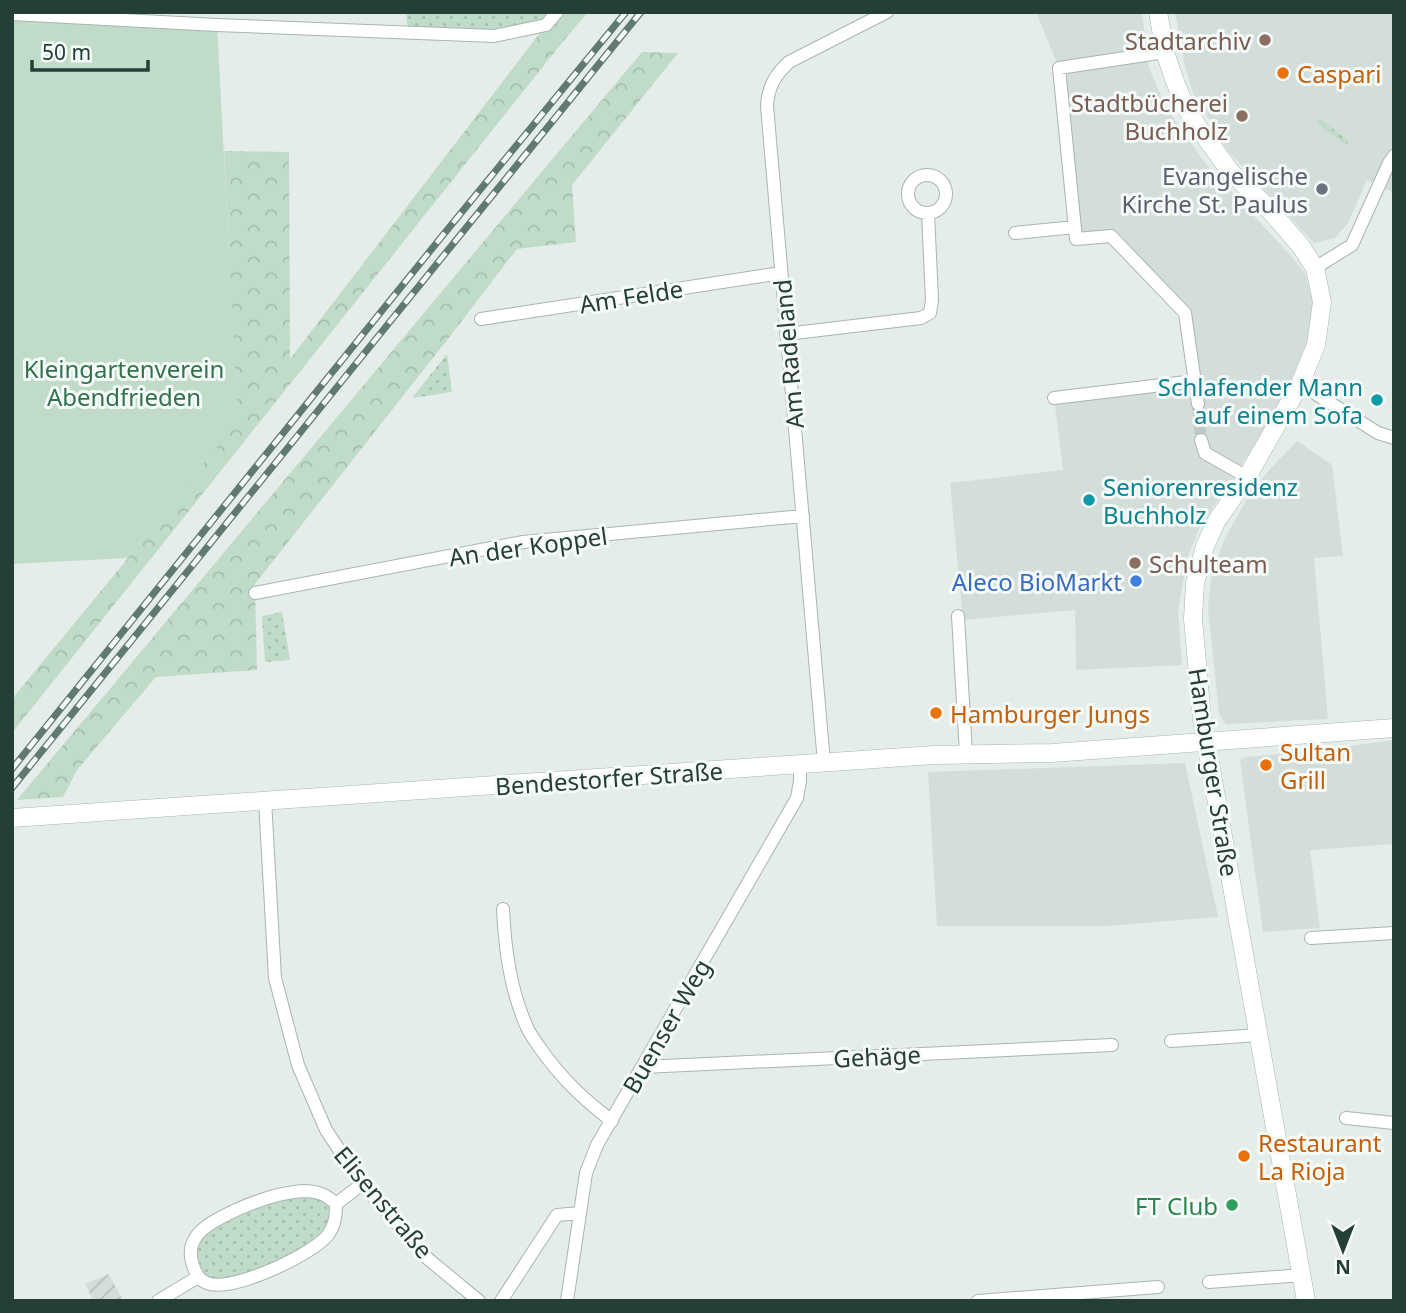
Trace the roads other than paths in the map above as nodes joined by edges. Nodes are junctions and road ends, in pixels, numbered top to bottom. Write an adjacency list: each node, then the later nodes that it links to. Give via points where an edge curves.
1 (557, 12): 4 (street, via 546,25 494,36)
2 (887, 12): 11 (street, Am Radeland, via 789,62 772,81 766,106)
3 (1158, 12): 5 (main road)
4 (12, 13)
5 (1165, 52): 8 (street, via 1059,68); 10 (main road, via 1184,104 1198,127)
6 (1394, 156): 10 (street, via 1352,245)
7 (928, 213): 13 (street, via 930,313 921,318)
8 (1075, 227): 9 (street); 14 (street, via 1076,239 1111,236 1185,313)
9 (1015, 233)
10 (1315, 268): 15 (main road, Hamburger Straße, via 1322,302 1316,345)
11 (781, 273): 12 (street, Am Felde); 13 (street, Am Radeland)
12 (481, 319)
13 (786, 334): 21 (street, Am Radeland)
14 (1195, 381): 16 (street); 17 (street)
15 (1300, 384): 18 (street); 20 (main road, Hamburger Straße)
16 (1054, 398)
17 (1198, 404)
18 (1394, 439)
19 (1201, 440): 20 (street, via 1205,453)
20 (1247, 477): 25 (main road, Hamburger Straße, via 1216,522 1195,583 1194,640)
21 (803, 516): 22 (street, An der Koppel, via 523,542); 27 (street, Am Radeland)
22 (255, 593)
23 (958, 616): 26 (street)
24 (1394, 729): 25 (main road, Bendestorfer Straße)
25 (1207, 742): 26 (main road, Bendestorfer Straße); 34 (main road, Hamburger Straße)
26 (966, 754): 27 (main road, Bendestorfer Straße)
27 (824, 763): 28 (main road, Bendestorfer Straße)
28 (800, 765): 29 (main road, Bendestorfer Straße); 37 (street, Buenser Weg, via 797,798)
29 (265, 800): 30 (main road, Bendestorfer Straße); 41 (street, Elisenstraße, via 275,978 298,1065 326,1130)
30 (17, 817)
31 (503, 909): 39 (street, via 512,985 526,1027 555,1070)
32 (1394, 933): 33 (street)
33 (1311, 938)
34 (1259, 1035): 35 (street); 44 (main road, Hamburger Straße)
35 (1171, 1041)
36 (1111, 1045): 37 (street, Gehäge)
37 (643, 1067): 39 (street, Buenser Weg)
38 (1346, 1118): 40 (street)
39 (612, 1121): 43 (street, Buenser Weg, via 586,1173)
40 (1394, 1123)
41 (362, 1184): 42 (street); 50 (street, Elisenstraße, via 427,1258)
42 (336, 1204): 45 (street, via 329,1234 274,1269 217,1286); 45 (street, via 314,1191 286,1192 211,1222 198,1233 190,1253)
43 (580, 1213): 51 (street, via 557,1215); 52 (street, Buenser Weg)
44 (1302, 1275): 46 (street); 54 (main road, Hamburger Straße)
45 (198, 1277): 49 (street)
46 (1209, 1282)
47 (1158, 1287): 48 (street)
48 (1037, 1299): 53 (street)
49 (158, 1301)
50 (479, 1301)
51 (501, 1301)
52 (567, 1301)
53 (978, 1301)
54 (1307, 1301)

